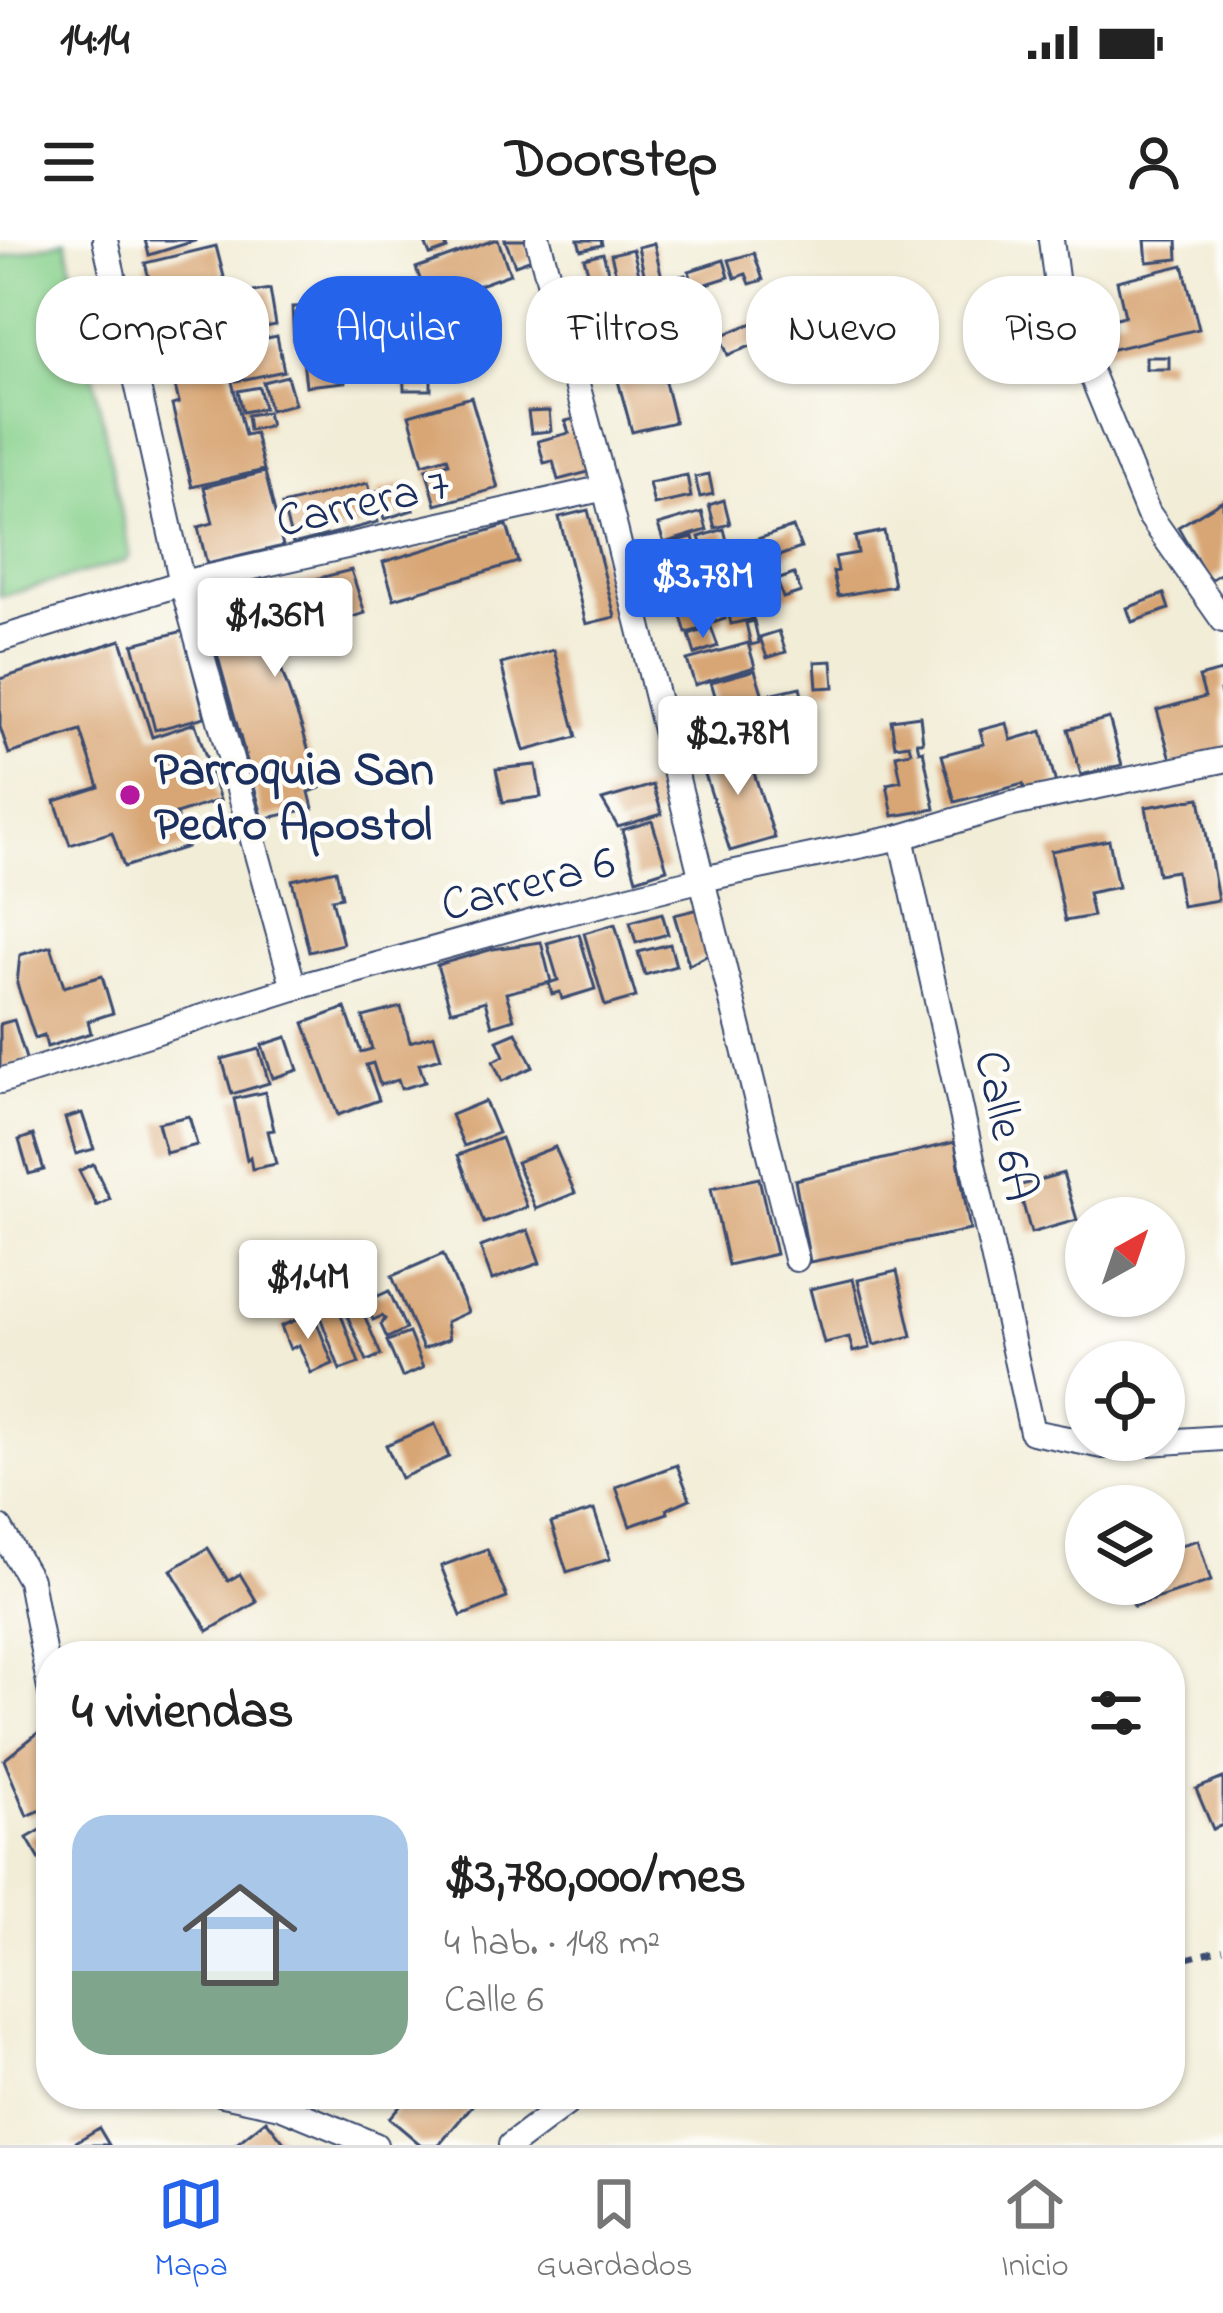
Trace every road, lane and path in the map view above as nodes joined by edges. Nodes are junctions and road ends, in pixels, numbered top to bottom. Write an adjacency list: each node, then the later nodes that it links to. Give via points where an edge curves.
1 (105, 240): 5 (street)
2 (538, 240): 4 (street)
3 (1051, 240): 6 (street, via 1058,293 1148,513)
4 (605, 488): 5 (street, Carrera 7); 10 (street)
5 (182, 584): 7 (street, Carrera 7); 11 (street)
6 (1223, 620)
7 (0, 639)
8 (1223, 760): 9 (street, Carrera 6)
9 (901, 837): 10 (street, Carrera 6); 14 (street, Calle 6A, via 1033,1432 1103,1446)
10 (703, 879): 11 (street, Carrera 6); 13 (street)
11 (294, 988): 12 (street, Carrera 6)
12 (0, 1081)
13 (796, 1259)
14 (1223, 1438)
15 (0, 1528): 16 (street, via 30,1580)
16 (41, 1641)
17 (1223, 1949): 18 (path)
18 (1185, 1960)
19 (285, 2109): 21 (street)
20 (559, 2109): 22 (street)
21 (375, 2145)
22 (511, 2145)

